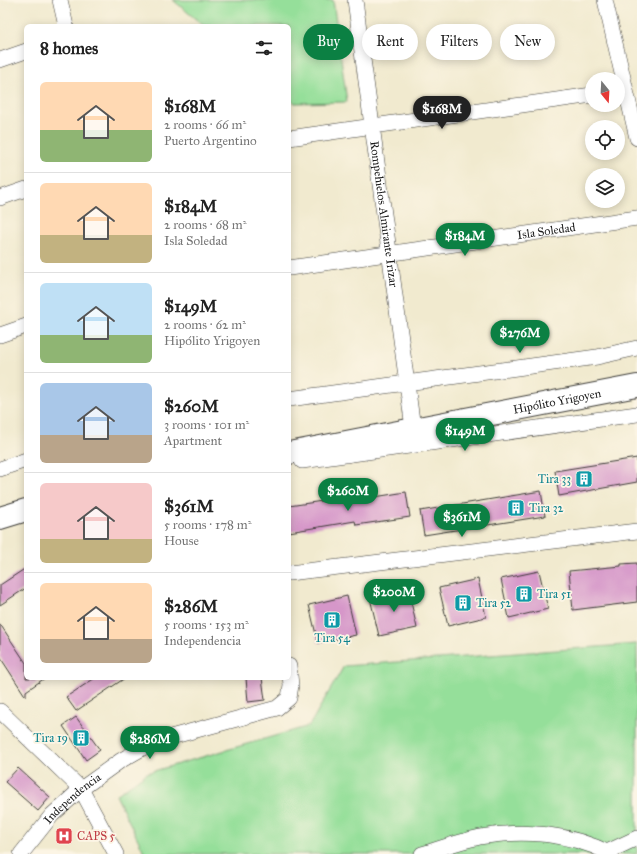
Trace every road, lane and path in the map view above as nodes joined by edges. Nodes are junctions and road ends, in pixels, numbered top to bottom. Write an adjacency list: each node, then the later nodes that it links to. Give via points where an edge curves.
1 (60, 0): 4 (street)
2 (355, 0): 9 (street, Rompehielos Almirante Irizar)
3 (605, 0): 7 (street)
4 (66, 24)
5 (24, 53): 6 (street)
6 (0, 60)
7 (627, 89): 11 (street)
8 (585, 96): 9 (street)
9 (372, 127): 10 (street); 15 (street, Rompehielos Almirante Irizar)
10 (291, 138)
11 (637, 138)
12 (24, 190): 13 (street)
13 (0, 198)
14 (637, 218): 15 (street, Isla Soledad)
15 (390, 254): 16 (street, Isla Soledad); 21 (street, Rompehielos Almirante Irizar)
16 (291, 268)
17 (24, 327): 18 (street)
18 (0, 335)
19 (637, 348): 21 (street, via 597,357)
20 (637, 377): 25 (main road, Hipólito Yrigoyen)
21 (407, 384): 23 (street); 25 (street, Rompehielos Almirante Irizar)
22 (637, 386): 25 (main road, Hipólito Yrigoyen)
23 (291, 399)
24 (637, 414): 29 (street)
25 (412, 423): 26 (main road, Hipólito Yrigoyen); 27 (main road, Hipólito Yrigoyen)
26 (291, 442)
27 (291, 452)
28 (24, 461): 30 (street)
29 (291, 462)
30 (0, 469)
31 (24, 500): 32 (main road)
32 (0, 506)
33 (24, 511): 34 (main road)
34 (0, 518)
35 (637, 531): 36 (street)
36 (291, 573)
37 (290, 680): 39 (street, Independencia, via 289,698 277,708 146,746)
38 (0, 711): 39 (street)
39 (81, 789): 42 (street, Independencia, via 52,815); 43 (street)
40 (637, 838): 41 (street)
41 (609, 853): 44 (street, via 570,839 535,833 506,833 478,837)
42 (21, 854)
43 (116, 854)
44 (422, 854)

